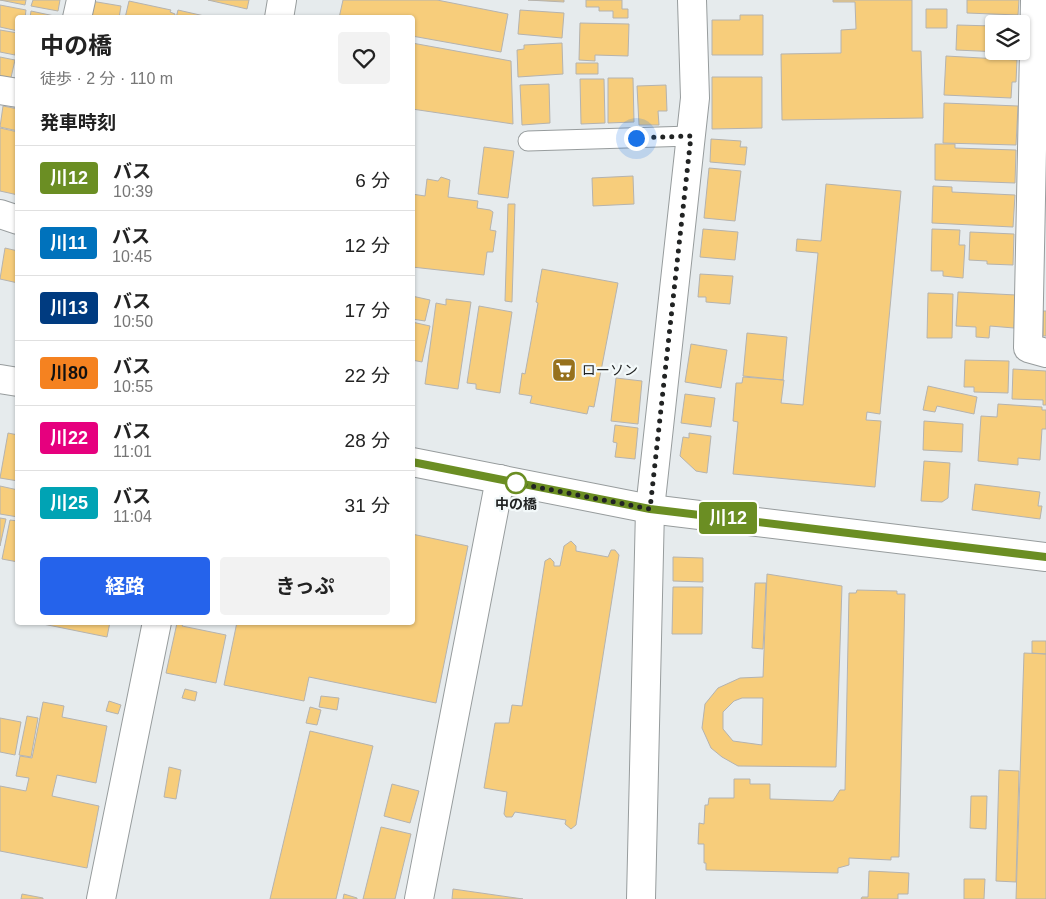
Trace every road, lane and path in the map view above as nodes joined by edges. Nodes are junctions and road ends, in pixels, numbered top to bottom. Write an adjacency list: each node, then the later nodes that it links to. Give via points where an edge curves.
1 (81, 0): 5 (street)
2 (282, 0): 6 (street)
3 (692, 0): 9 (street, via 696,98)
4 (1035, 0): 11 (street)
5 (78, 15)
6 (280, 15)
7 (0, 90): 8 (street)
8 (15, 92)
9 (691, 136): 10 (lane); 19 (street)
10 (528, 141)
11 (1039, 162): 14 (street, via 1028,348)
12 (0, 214): 13 (street)
13 (15, 219)
14 (1046, 353)
15 (0, 379): 16 (street)
16 (15, 382)
17 (415, 463): 18 (street)
18 (500, 479): 19 (street); 23 (street)
19 (650, 509): 20 (street); 24 (street)
20 (1046, 557)
21 (156, 625): 22 (street)
22 (101, 899)
23 (418, 899)
24 (641, 899)

